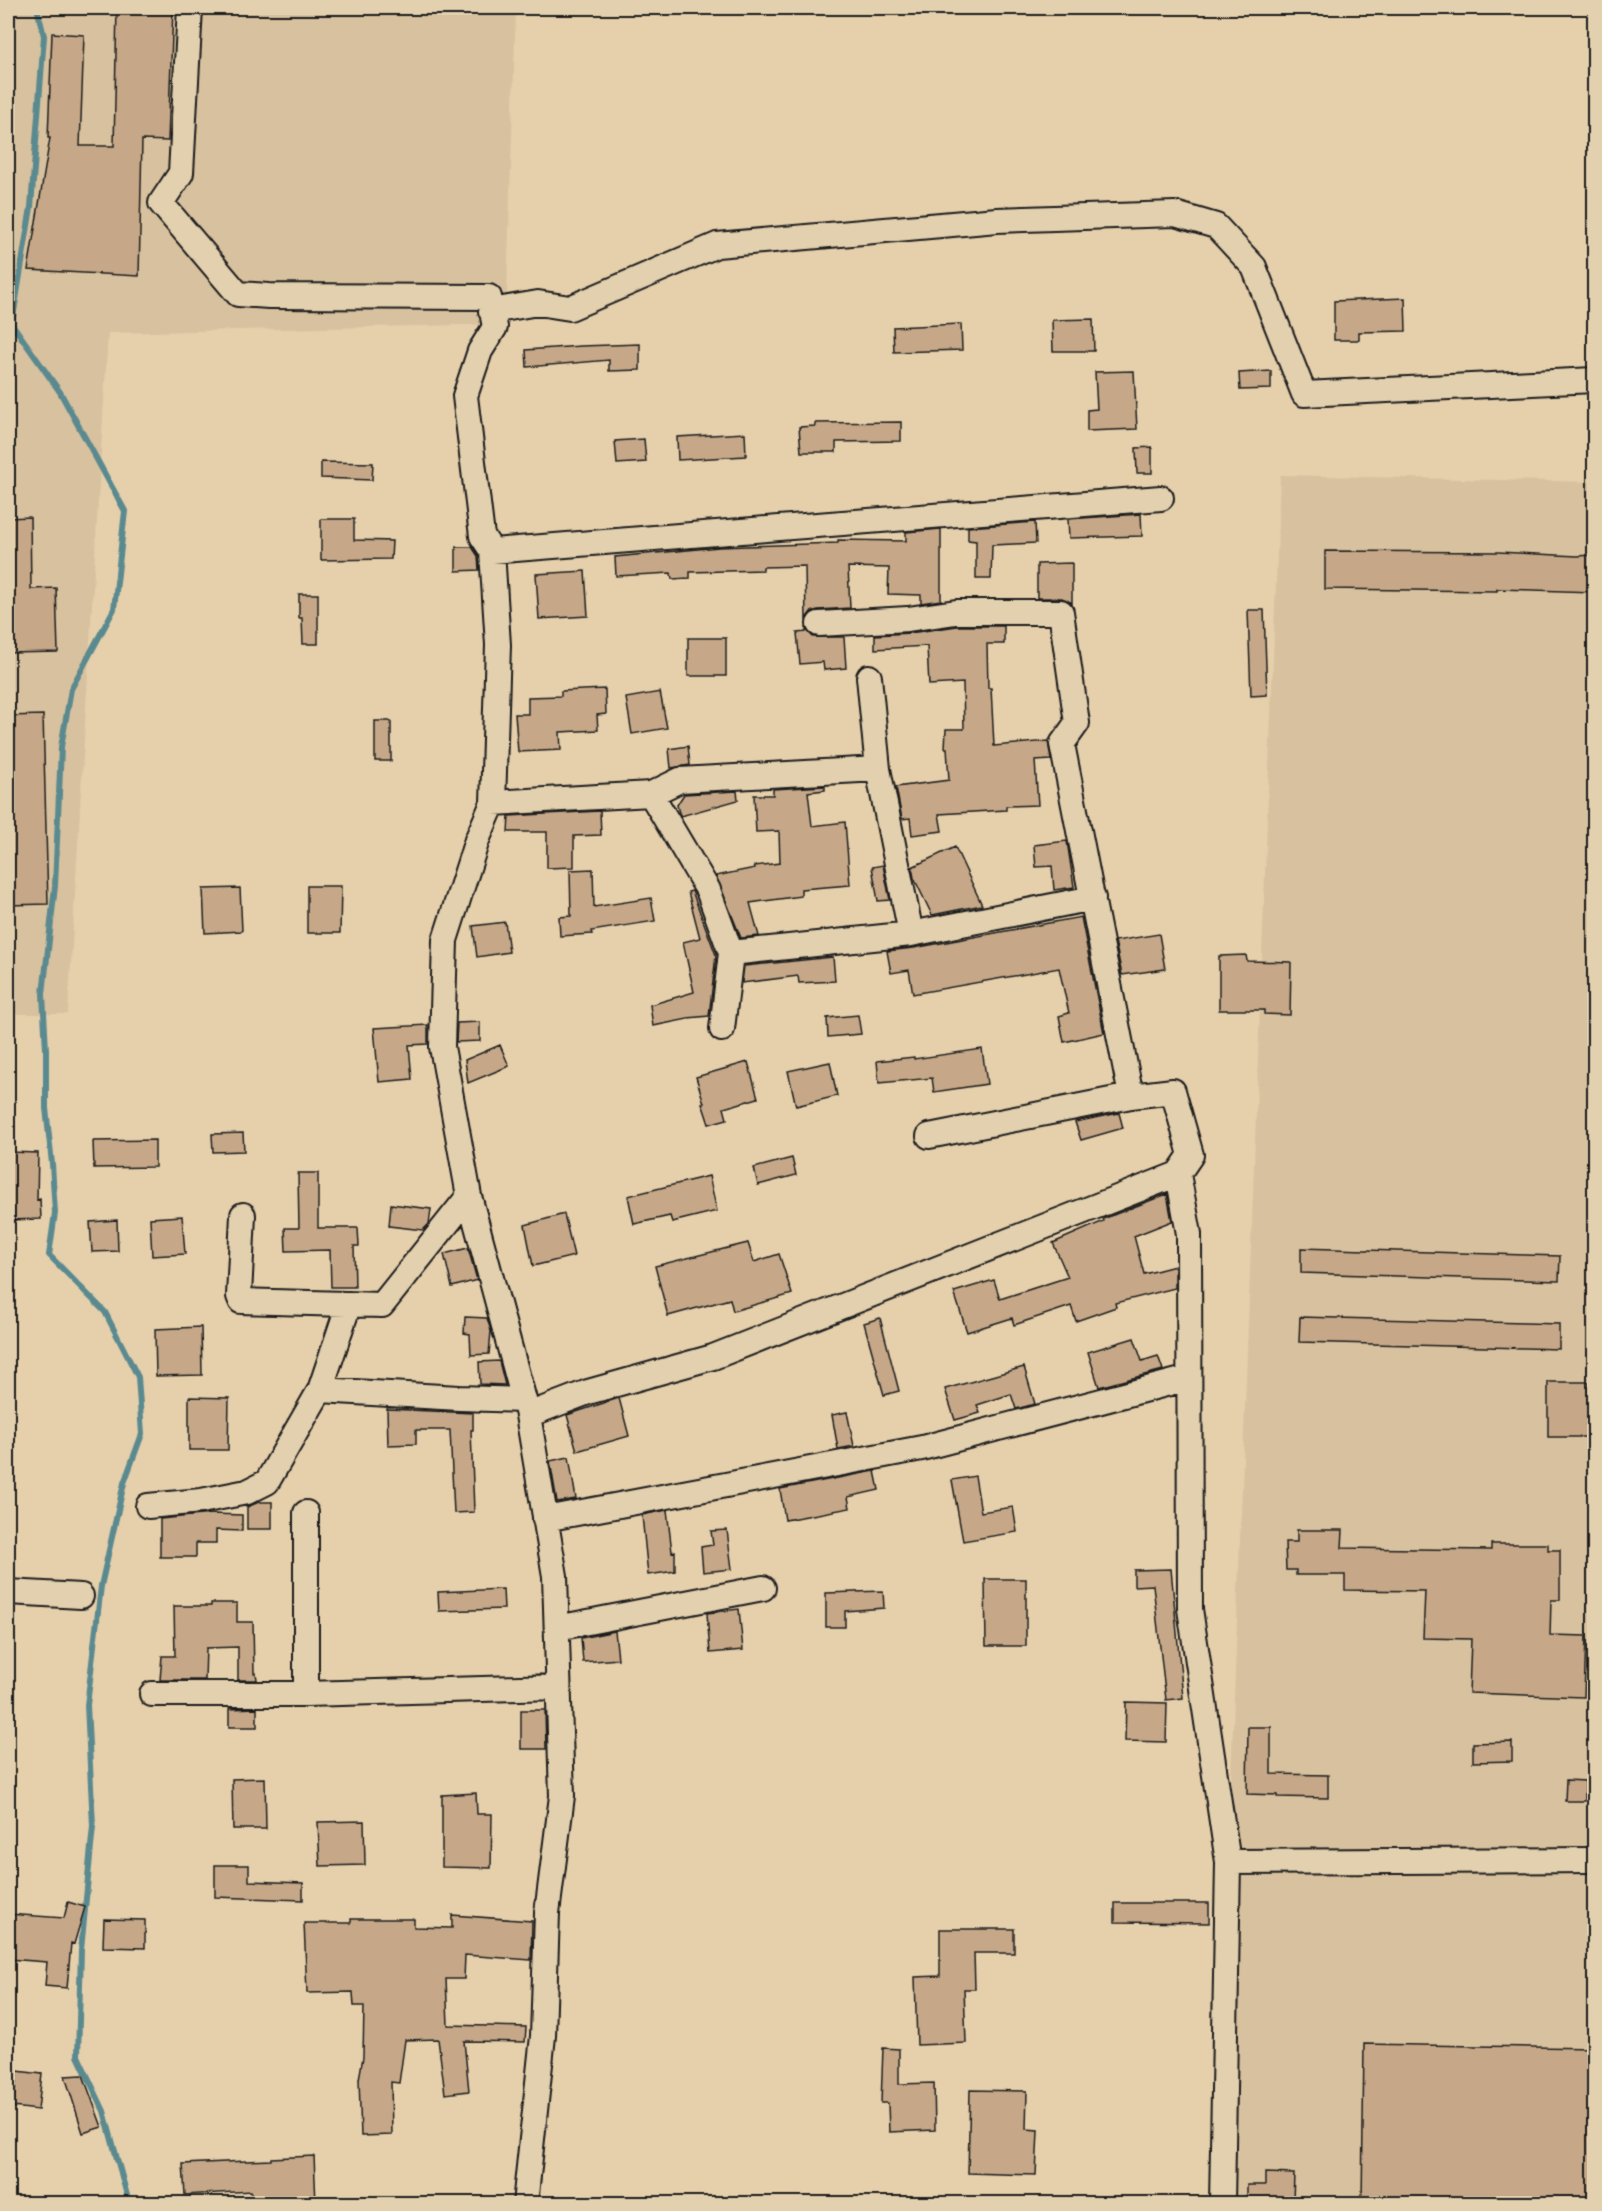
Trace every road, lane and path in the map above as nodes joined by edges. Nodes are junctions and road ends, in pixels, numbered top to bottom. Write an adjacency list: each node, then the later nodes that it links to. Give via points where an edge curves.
1 (190, 8): 2 (street, via 181,173 160,203 238,294 489,297)
2 (491, 311): 3 (street, via 538,303 570,308 717,245 997,220 1176,214 1216,226 1254,267 1304,394); 5 (street, via 495,327 480,351 465,396 482,536)
3 (1594, 380)
4 (1161, 498): 5 (street)
5 (492, 551): 10 (street, via 498,645)
6 (819, 624): 11 (street, via 956,612 1061,612 1077,723 1062,744)
7 (869, 677): 8 (street)
8 (878, 769): 9 (street, via 680,780); 12 (street)
9 (651, 794): 10 (street); 13 (street, via 708,890)
10 (493, 803): 18 (street, via 445,940 442,1047)
11 (1093, 898): 12 (street); 15 (street)
12 (911, 934): 13 (street)
13 (731, 953): 14 (street)
14 (722, 1029)
15 (1131, 1096): 16 (street); 17 (street, via 1173,1091 1191,1155)
16 (929, 1136)
17 (1178, 1174): 21 (street, via 1189,1233); 23 (street, via 713,1357)
18 (469, 1196): 20 (street, via 382,1305); 23 (street)
19 (243, 1215): 20 (street, via 238,1296 241,1301)
20 (349, 1304): 22 (street)
21 (1189, 1378): 26 (street, via 922,1448); 35 (street, via 1190,1609)
22 (320, 1390): 23 (street, via 459,1398); 24 (street, via 267,1482 247,1492 201,1502)
23 (526, 1407): 26 (street)
24 (148, 1506)
25 (306, 1513): 33 (street)
26 (544, 1519): 30 (street, via 555,1576)
27 (763, 1588): 30 (street)
28 (8, 1592): 29 (street)
29 (81, 1596)
30 (557, 1628): 31 (street)
31 (557, 1687): 33 (street); 36 (street, via 562,1796 547,1913 543,2036)
32 (152, 1694): 33 (street)
33 (306, 1694)
34 (1594, 1860): 35 (street)
35 (1228, 1862): 37 (street)
36 (525, 2204)
37 (1222, 2204)

